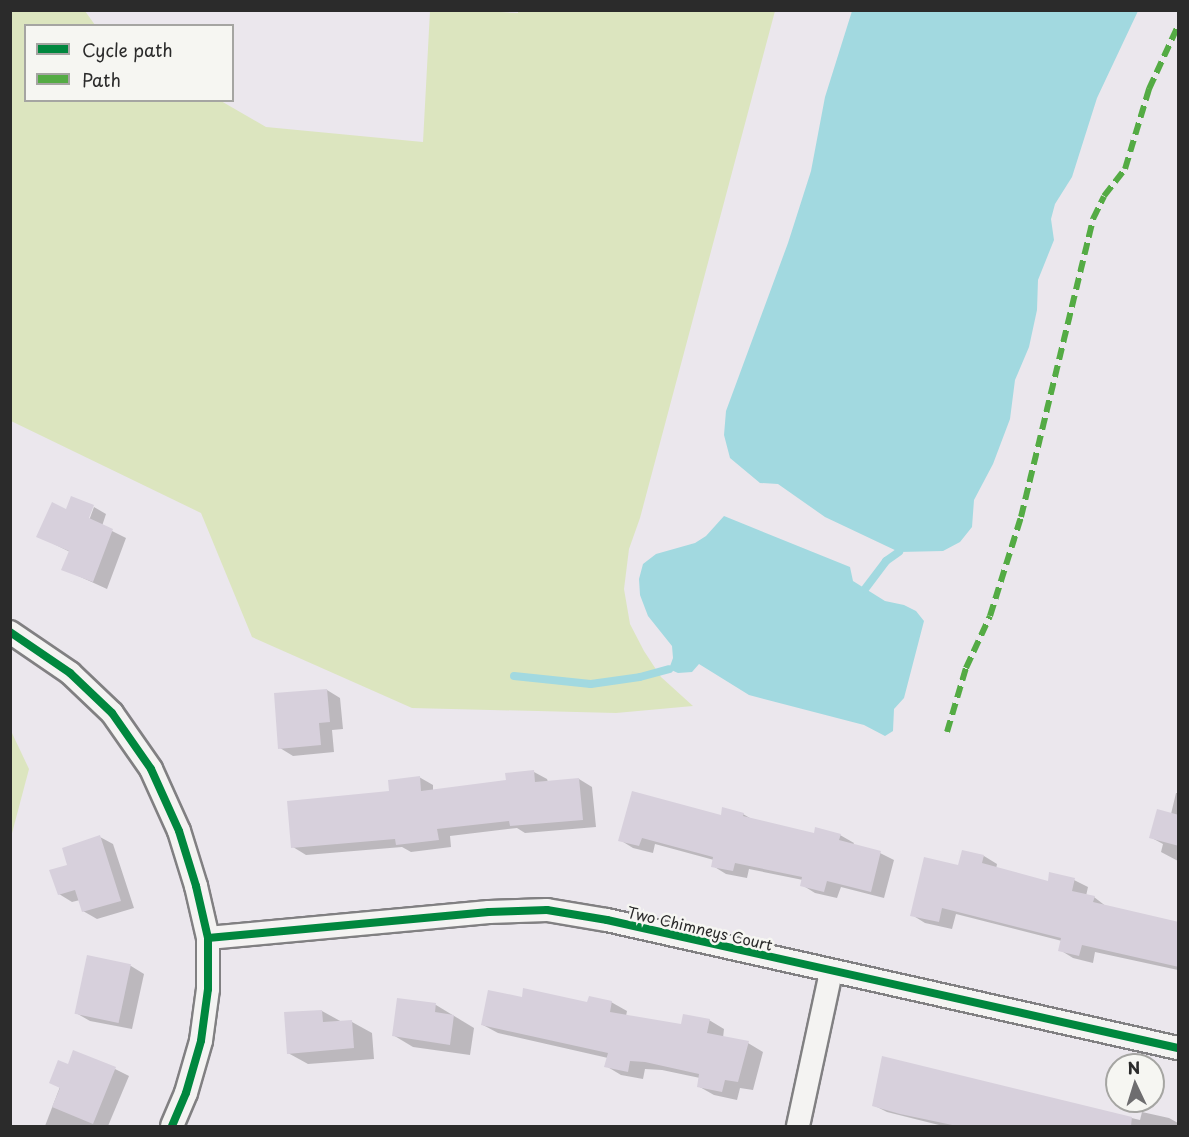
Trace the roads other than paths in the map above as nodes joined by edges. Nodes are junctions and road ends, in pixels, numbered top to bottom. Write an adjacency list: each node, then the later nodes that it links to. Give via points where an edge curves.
1 (10, 632): 2 (street, via 70,673 112,713 151,769 179,831)
2 (207, 938): 3 (street, Two Chimneys Court, via 547,910 607,920); 5 (street, via 208,989 201,1041)
3 (831, 972): 4 (street, Two Chimneys Court); 6 (street)
4 (1179, 1048)
5 (172, 1126)
6 (798, 1126)

